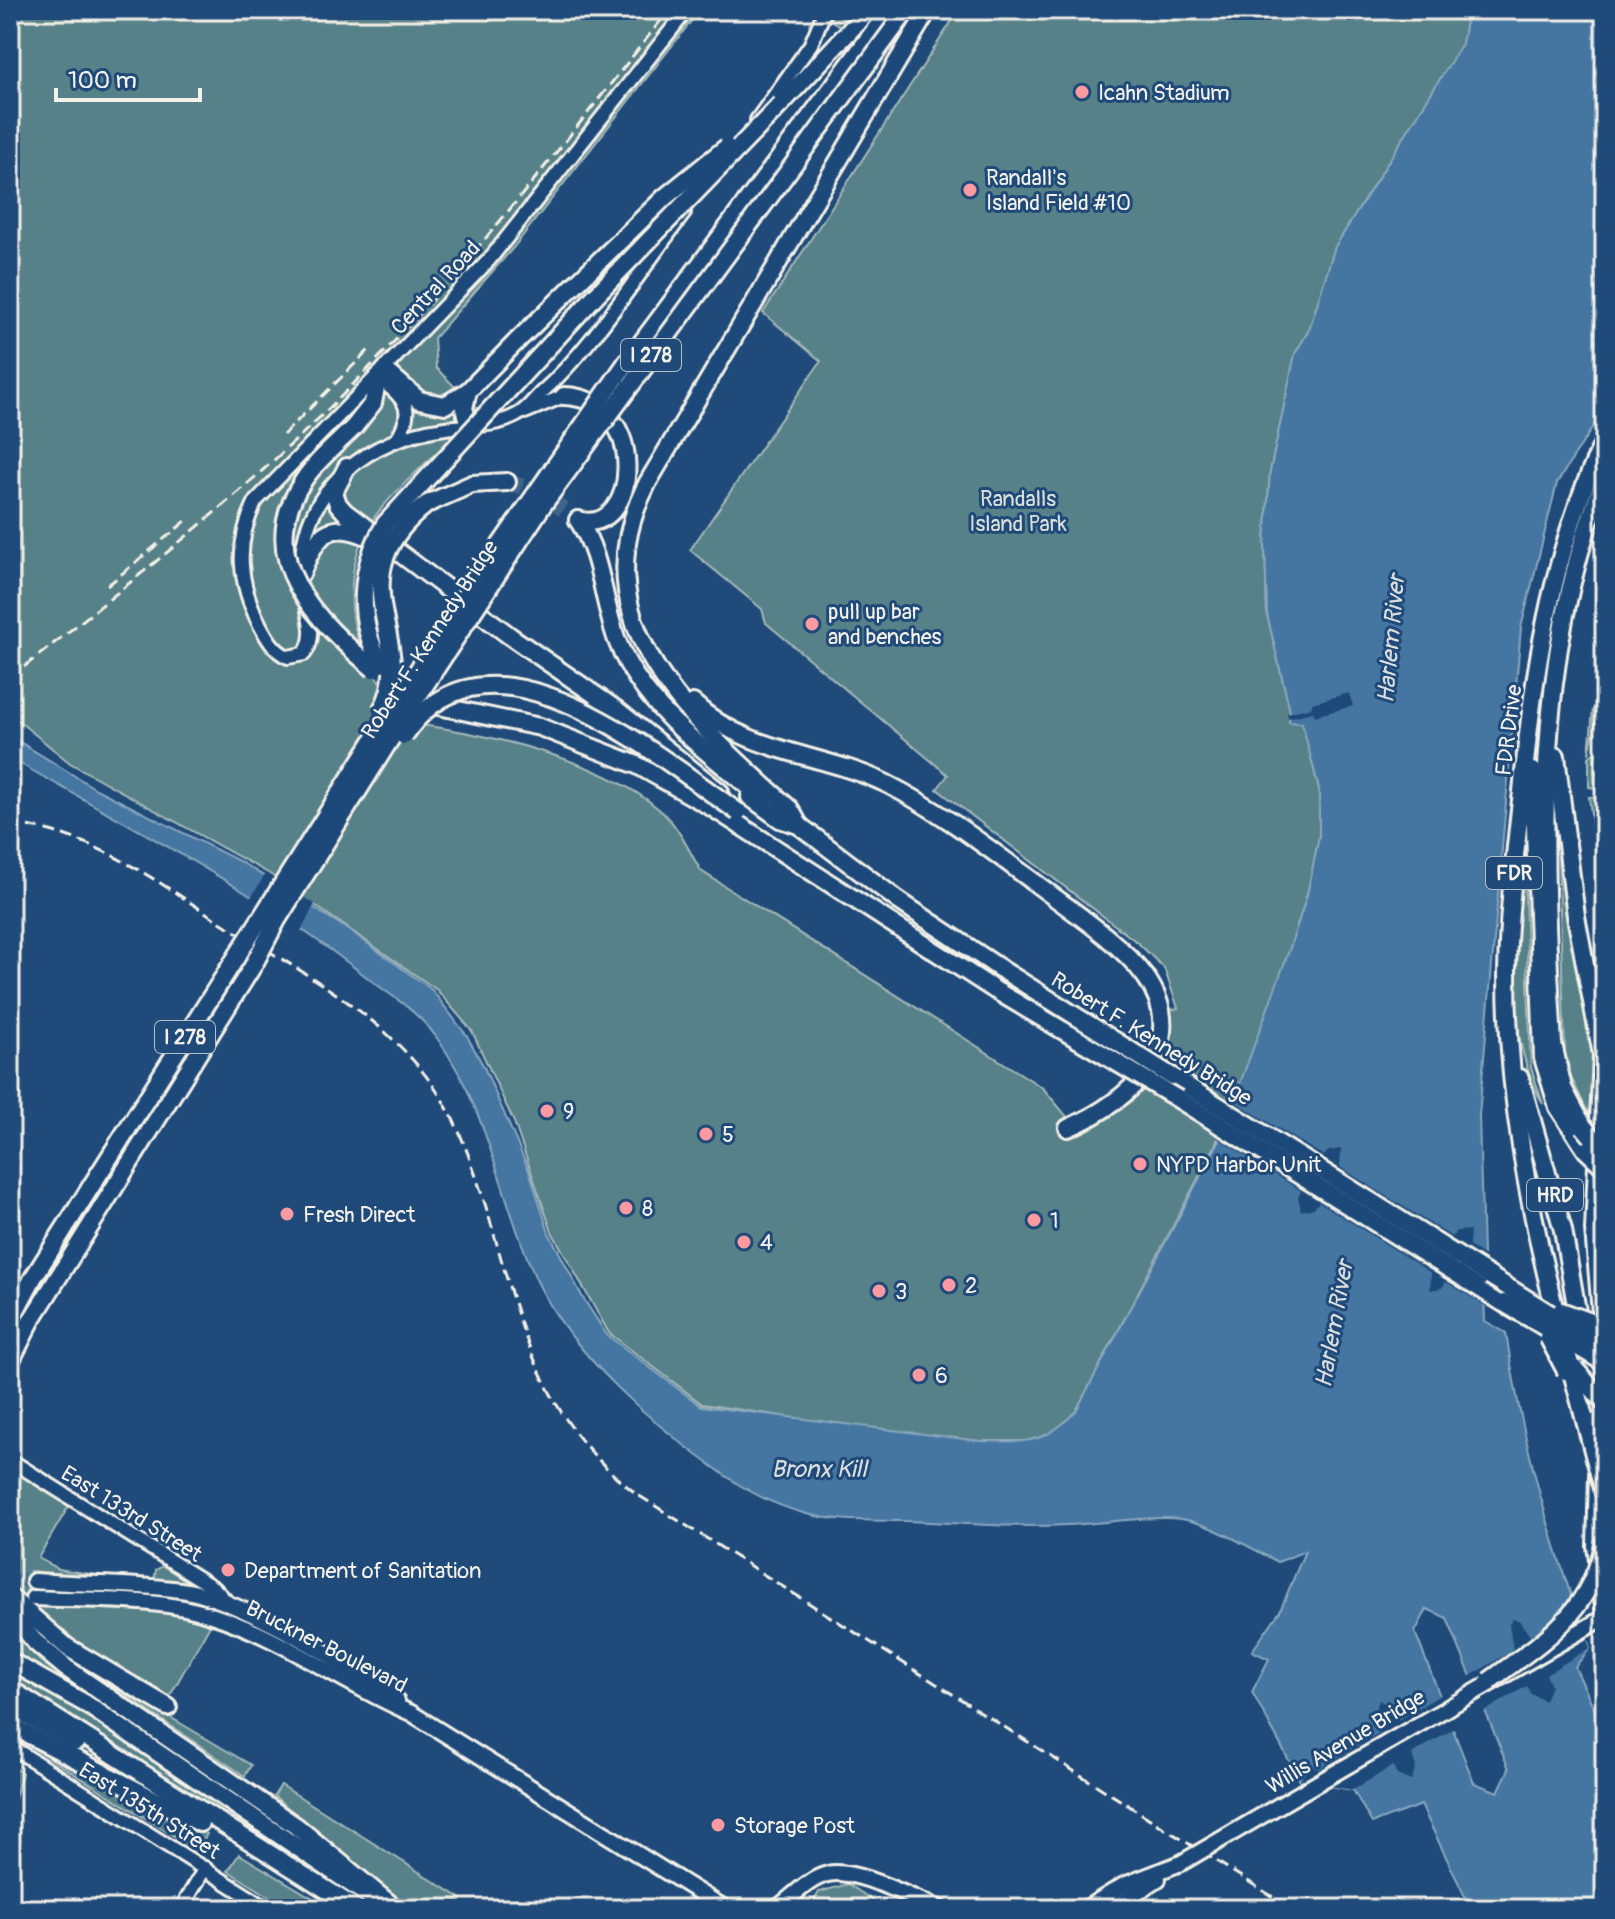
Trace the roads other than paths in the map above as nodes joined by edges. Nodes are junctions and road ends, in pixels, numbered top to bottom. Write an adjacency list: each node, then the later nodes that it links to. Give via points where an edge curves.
1 (687, 10): 8 (street, Central Road, via 528,214)
2 (869, 10): 7 (highway)
3 (890, 10): 25 (highway, Robert F. Kennedy Bridge / I 278, bridge, via 550,469)
4 (907, 10): 29 (highway, Robert F. Kennedy Bridge / I 278, bridge, via 536,516 400,724)
5 (928, 10): 20 (highway, via 643,492 629,530 625,574 634,625)
6 (821, 12): 11 (street, via 811,44 765,110 561,377)
7 (781, 104): 9 (highway, bridge, via 665,197); 21 (highway, bridge, via 385,524 369,560 363,594)
8 (382, 373): 9 (highway, via 430,405 449,405); 13 (street, via 407,408); 19 (street, Central Road, via 256,501 241,547 245,594 270,642 288,657 304,654 312,635); 21 (highway, bridge, via 373,403 296,493 287,519 286,553 303,598)
9 (468, 391): 12 (highway, via 464,408)
10 (564, 396): 11 (street); 27 (highway, via 599,403 613,418 626,462 617,504 607,518 578,520 596,555 618,643 644,689 685,732)
11 (518, 415): 12 (street)
12 (469, 425): 13 (street)
13 (397, 439): 15 (street)
14 (1605, 439): 24 (highway, FDR Drive / FDR, via 1565,545)
15 (347, 467): 18 (highway, via 335,488 338,504); 19 (street, via 327,488 312,517)
16 (1605, 479): 23 (highway, FDR Drive, via 1571,589)
17 (507, 482): 25 (highway, bridge, via 472,484 443,494 412,517 395,539 380,591 392,658 390,691)
18 (387, 545): 19 (highway, via 354,530 334,529 315,543); 22 (highway)
19 (301, 574)
20 (650, 659): 27 (highway, via 685,707 790,809); 31 (highway, via 699,708 730,730 856,771 899,791 993,852 1142,973 1156,999 1160,1026 1155,1055 1137,1084 1102,1112)
21 (378, 667): 28 (highway, via 410,695 449,710 540,727 616,756 695,796)
22 (588, 686): 26 (highway, bridge, via 712,784); 27 (highway, via 780,819)
23 (1554, 694): 32 (highway, bridge, via 1546,777 1553,1044 1561,1081 1583,1126); 33 (highway, HRD, via 1562,820 1600,1038)
24 (1532, 709): 30 (highway, FDR Drive / FDR, via 1508,953); 33 (highway, bridge, via 1543,1058 1558,1107)
25 (336, 797): 36 (highway, Robert F. Kennedy Bridge / I 278, bridge)
26 (738, 812): 28 (highway); 29 (highway, bridge, via 580,707 510,688 458,693 427,709 409,728)
27 (799, 825): 35 (highway, Robert F. Kennedy Bridge, bridge, via 956,940)
28 (809, 869): 37 (highway, Robert F. Kennedy Bridge, bridge, via 963,971)
29 (254, 964): 42 (highway, Robert F. Kennedy Bridge / I 278)
30 (1510, 1037): 41 (highway, via 1529,1196); 47 (highway, HRD, via 1563,1230)
31 (1068, 1128)
32 (1605, 1152)
33 (1601, 1173): 34 (highway); 43 (highway, HRD, via 1594,1256)
34 (1605, 1214)
35 (1490, 1276): 40 (highway, bridge); 43 (highway, bridge)
36 (33, 1278): 38 (highway, I 278); 39 (highway)
37 (1504, 1303): 41 (highway, bridge); 45 (highway, bridge)
38 (10, 1309)
39 (10, 1321)
40 (1605, 1327)
41 (1554, 1332): 46 (highway, bridge); 47 (highway, bridge, via 1595,1422); 49 (highway, bridge)
42 (16, 1342): 44 (highway, Robert F. Kennedy Bridge)
43 (1605, 1347)
44 (10, 1362)
45 (1605, 1363)
46 (1605, 1403)
47 (1602, 1453): 49 (highway, HRD); 56 (highway, via 1595,1525)
48 (10, 1460): 54 (street, East 133rd Street, via 214,1588)
49 (1605, 1499)
50 (1605, 1541): 58 (highway, bridge, via 1591,1586 1572,1616)
51 (34, 1581): 54 (main road, Bruckner Boulevard, via 176,1590)
52 (10, 1597): 61 (highway, via 67,1647)
53 (33, 1598): 62 (main road, Bruckner Boulevard, via 205,1613 271,1638)
54 (229, 1604): 62 (main road, Bruckner Boulevard, via 351,1669)
55 (10, 1612): 67 (highway, via 66,1668 224,1777)
56 (1605, 1615): 58 (main road, Willis Avenue Bridge, bridge, via 1535,1660)
57 (10, 1661): 67 (highway, via 54,1684 216,1793)
58 (1489, 1681): 68 (main road, Willis Avenue Bridge, bridge)
59 (10, 1689): 65 (highway)
60 (10, 1707): 65 (highway)
61 (168, 1707)
62 (411, 1713): 75 (main road, Bruckner Boulevard)
63 (10, 1725): 66 (highway)
64 (10, 1746): 69 (street, East 135th Street)
65 (175, 1795): 66 (highway)
66 (212, 1824): 73 (highway)
67 (278, 1824): 74 (highway)
68 (1181, 1863): 70 (main road, Willis Avenue Bridge); 78 (main road, via 1124,1885)
69 (205, 1868): 71 (street); 72 (street, East 135th Street)
70 (1115, 1907)
71 (181, 1909)
72 (268, 1909)
73 (357, 1909)
74 (393, 1909)
75 (726, 1909)
76 (776, 1909): 77 (main road, via 817,1879 836,1873)
77 (941, 1909)
78 (1085, 1909)

